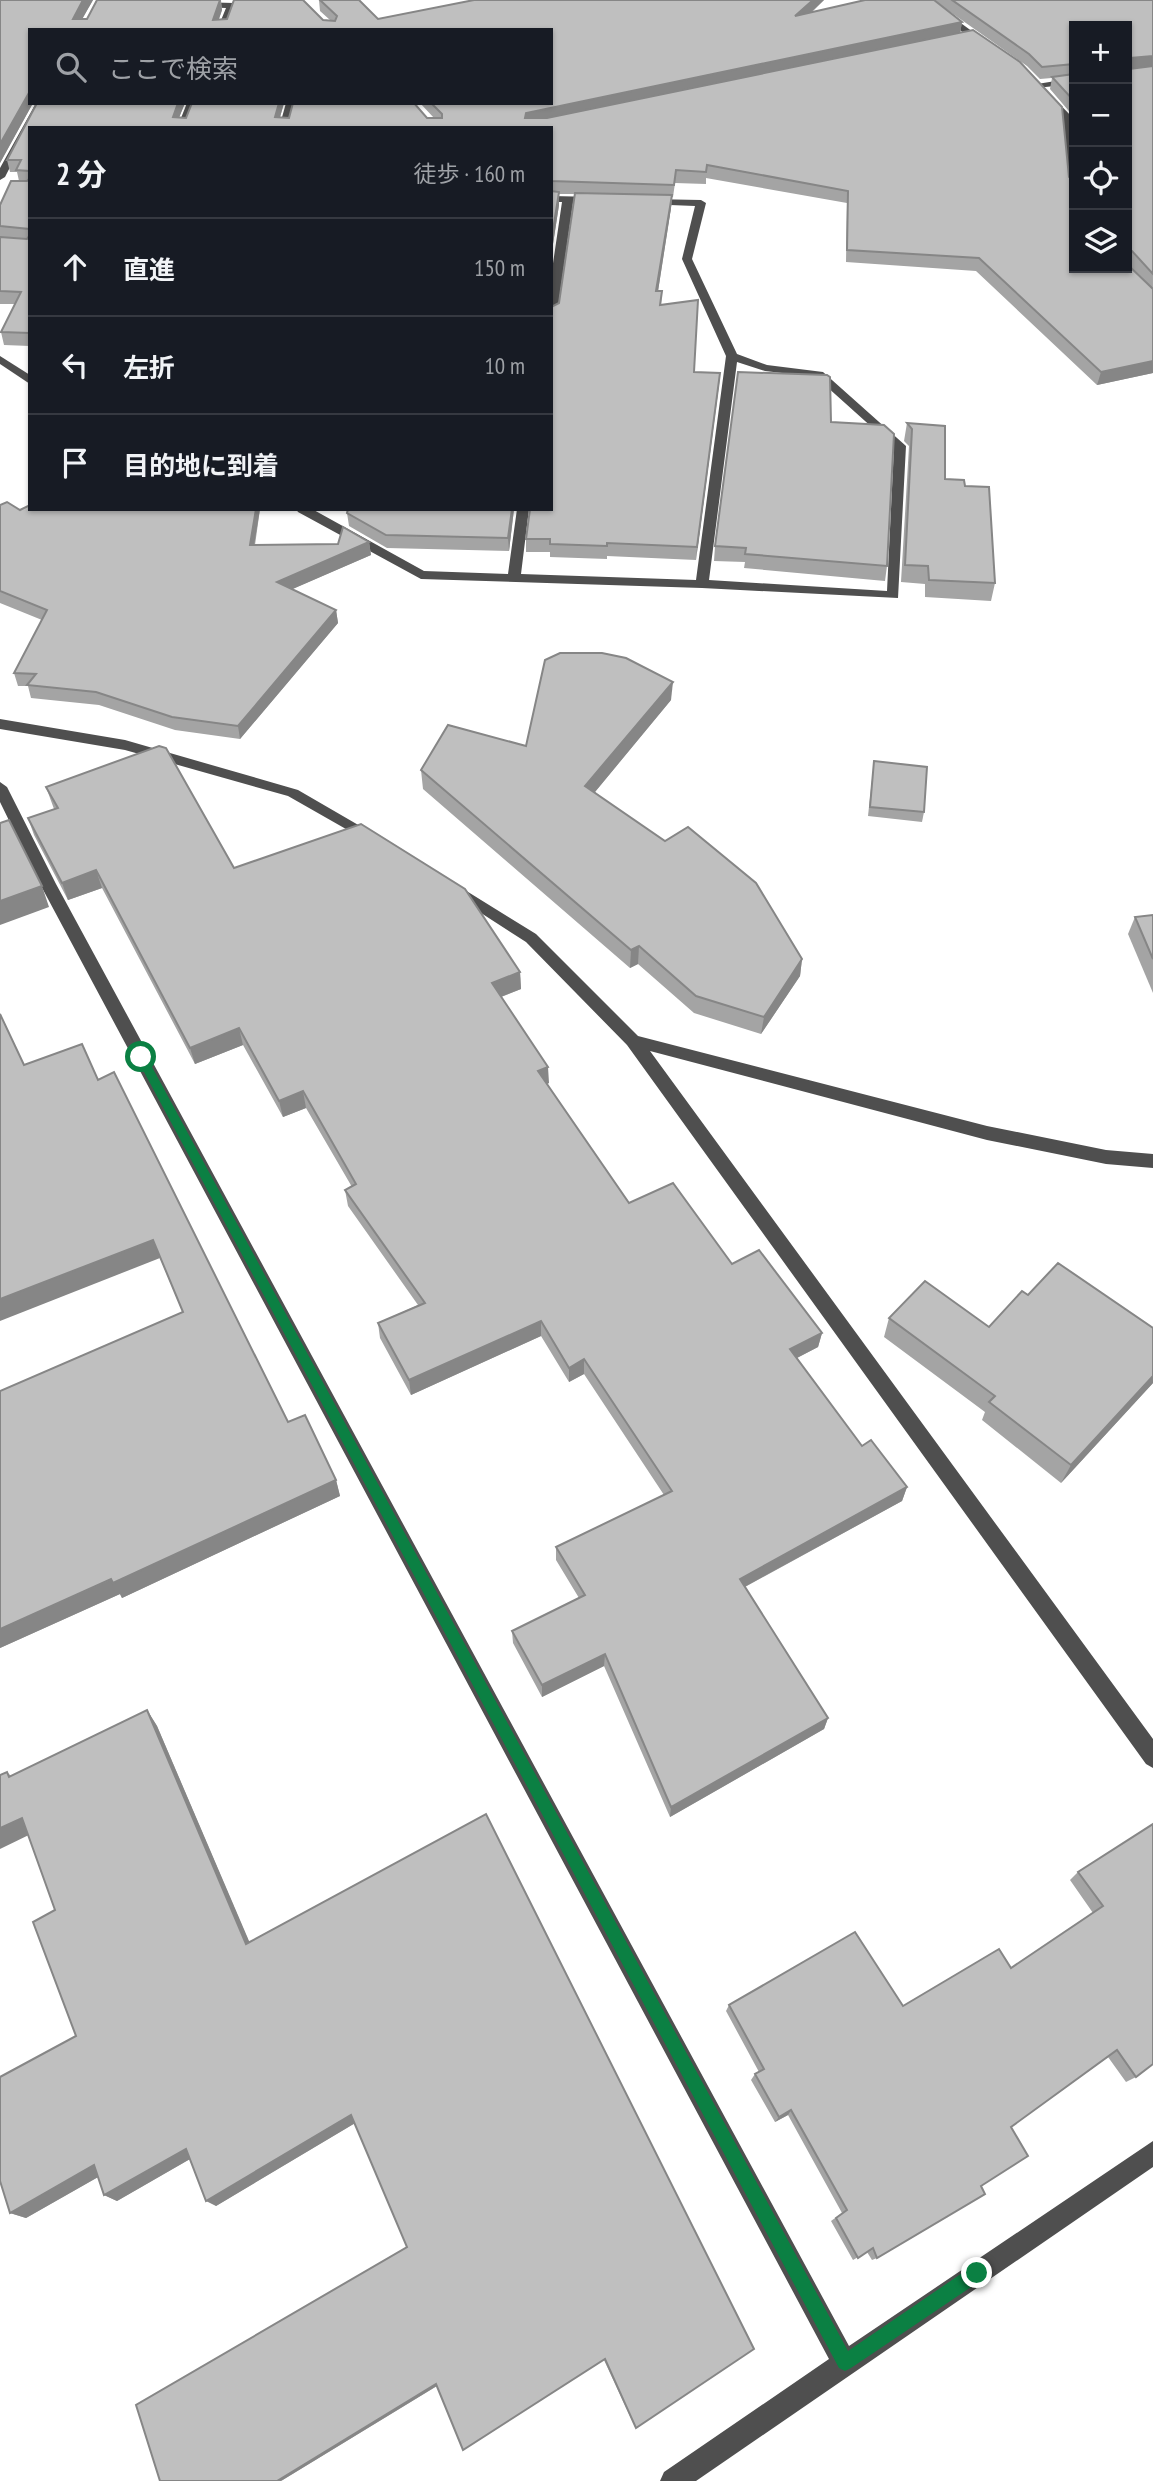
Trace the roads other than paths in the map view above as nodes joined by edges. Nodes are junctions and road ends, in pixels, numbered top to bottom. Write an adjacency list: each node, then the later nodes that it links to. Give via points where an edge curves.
1 (923, 0): 4 (street)
2 (191, 4): 3 (street, via 231,5)
3 (222, 28)
4 (973, 36): 5 (street); 6 (street)
5 (960, 39)
6 (993, 50)
7 (1069, 81): 15 (street, via 1033,81 1067,117)
8 (40, 105): 12 (street)
9 (191, 105): 13 (street)
10 (290, 105): 14 (street)
11 (28, 126): 16 (street)
12 (28, 126)
13 (183, 126)
14 (285, 126)
15 (1070, 147)
16 (0, 177)
17 (553, 199): 18 (street)
18 (568, 200): 19 (street); 21 (street)
19 (608, 201)
20 (634, 201): 22 (street, via 701,203 687,259)
21 (553, 301)
22 (732, 356): 28 (street); 28 (street, via 765,368 819,374 900,446 893,595)
23 (0, 359): 24 (street)
24 (28, 380)
25 (523, 511): 27 (street)
26 (323, 515): 27 (street, via 421,575)
27 (514, 578): 28 (street)
28 (702, 584)
29 (0, 724): 31 (street, via 125,745 293,793)
30 (0, 788): 37 (street)
31 (386, 844)
32 (442, 880): 33 (street, via 530,938)
33 (633, 1041): 34 (street, via 987,1133 1106,1157); 35 (street)
34 (1153, 1161)
35 (1153, 1757)
36 (1153, 2153): 37 (street)
37 (845, 2363): 38 (street)
38 (673, 2481)

